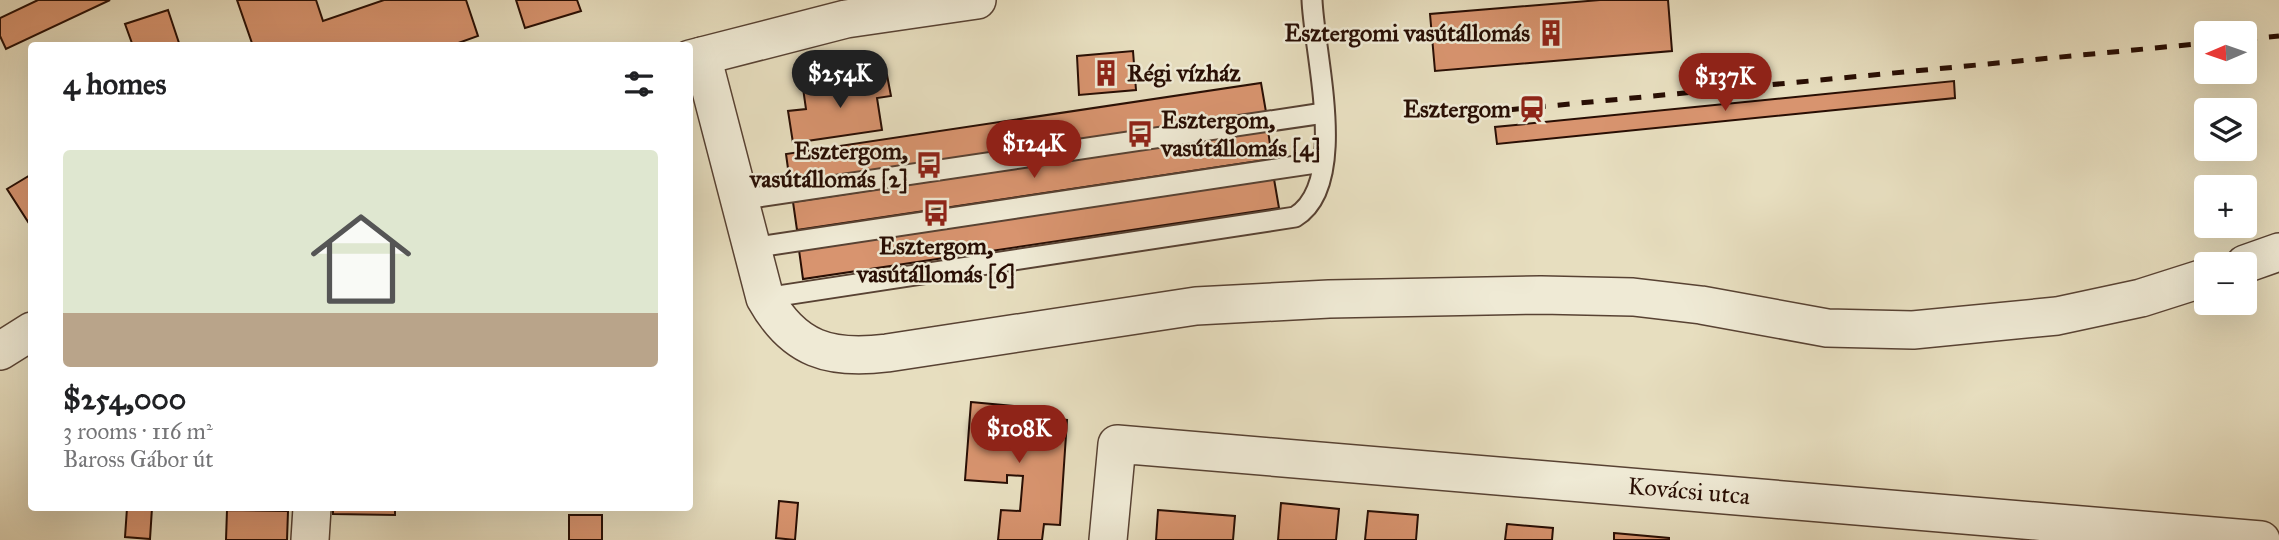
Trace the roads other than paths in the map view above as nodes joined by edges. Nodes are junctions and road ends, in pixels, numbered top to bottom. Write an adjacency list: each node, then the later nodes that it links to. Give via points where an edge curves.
1 (976, 0): 3 (street)
2 (1312, 0): 5 (lane)
3 (843, 9): 4 (street)
4 (696, 57): 7 (street)
5 (1324, 113): 6 (lane); 7 (lane)
6 (1323, 162): 8 (lane); 12 (lane, via 1319,188 1308,209 1280,222)
7 (738, 200): 8 (street)
8 (751, 248): 12 (street)
9 (2279, 252): 10 (street)
10 (2257, 260)
11 (2194, 282): 12 (street, via 2057,316 1913,330 1827,328 1633,297 1329,299 1196,306 868,355 811,347 783,327)
12 (765, 299)
13 (28, 334): 14 (street)
14 (0, 351)
15 (312, 511): 16 (street)
16 (310, 540)
17 (1108, 540): 18 (street, Kovácsi utca, via 1117,444)
18 (2261, 540)

